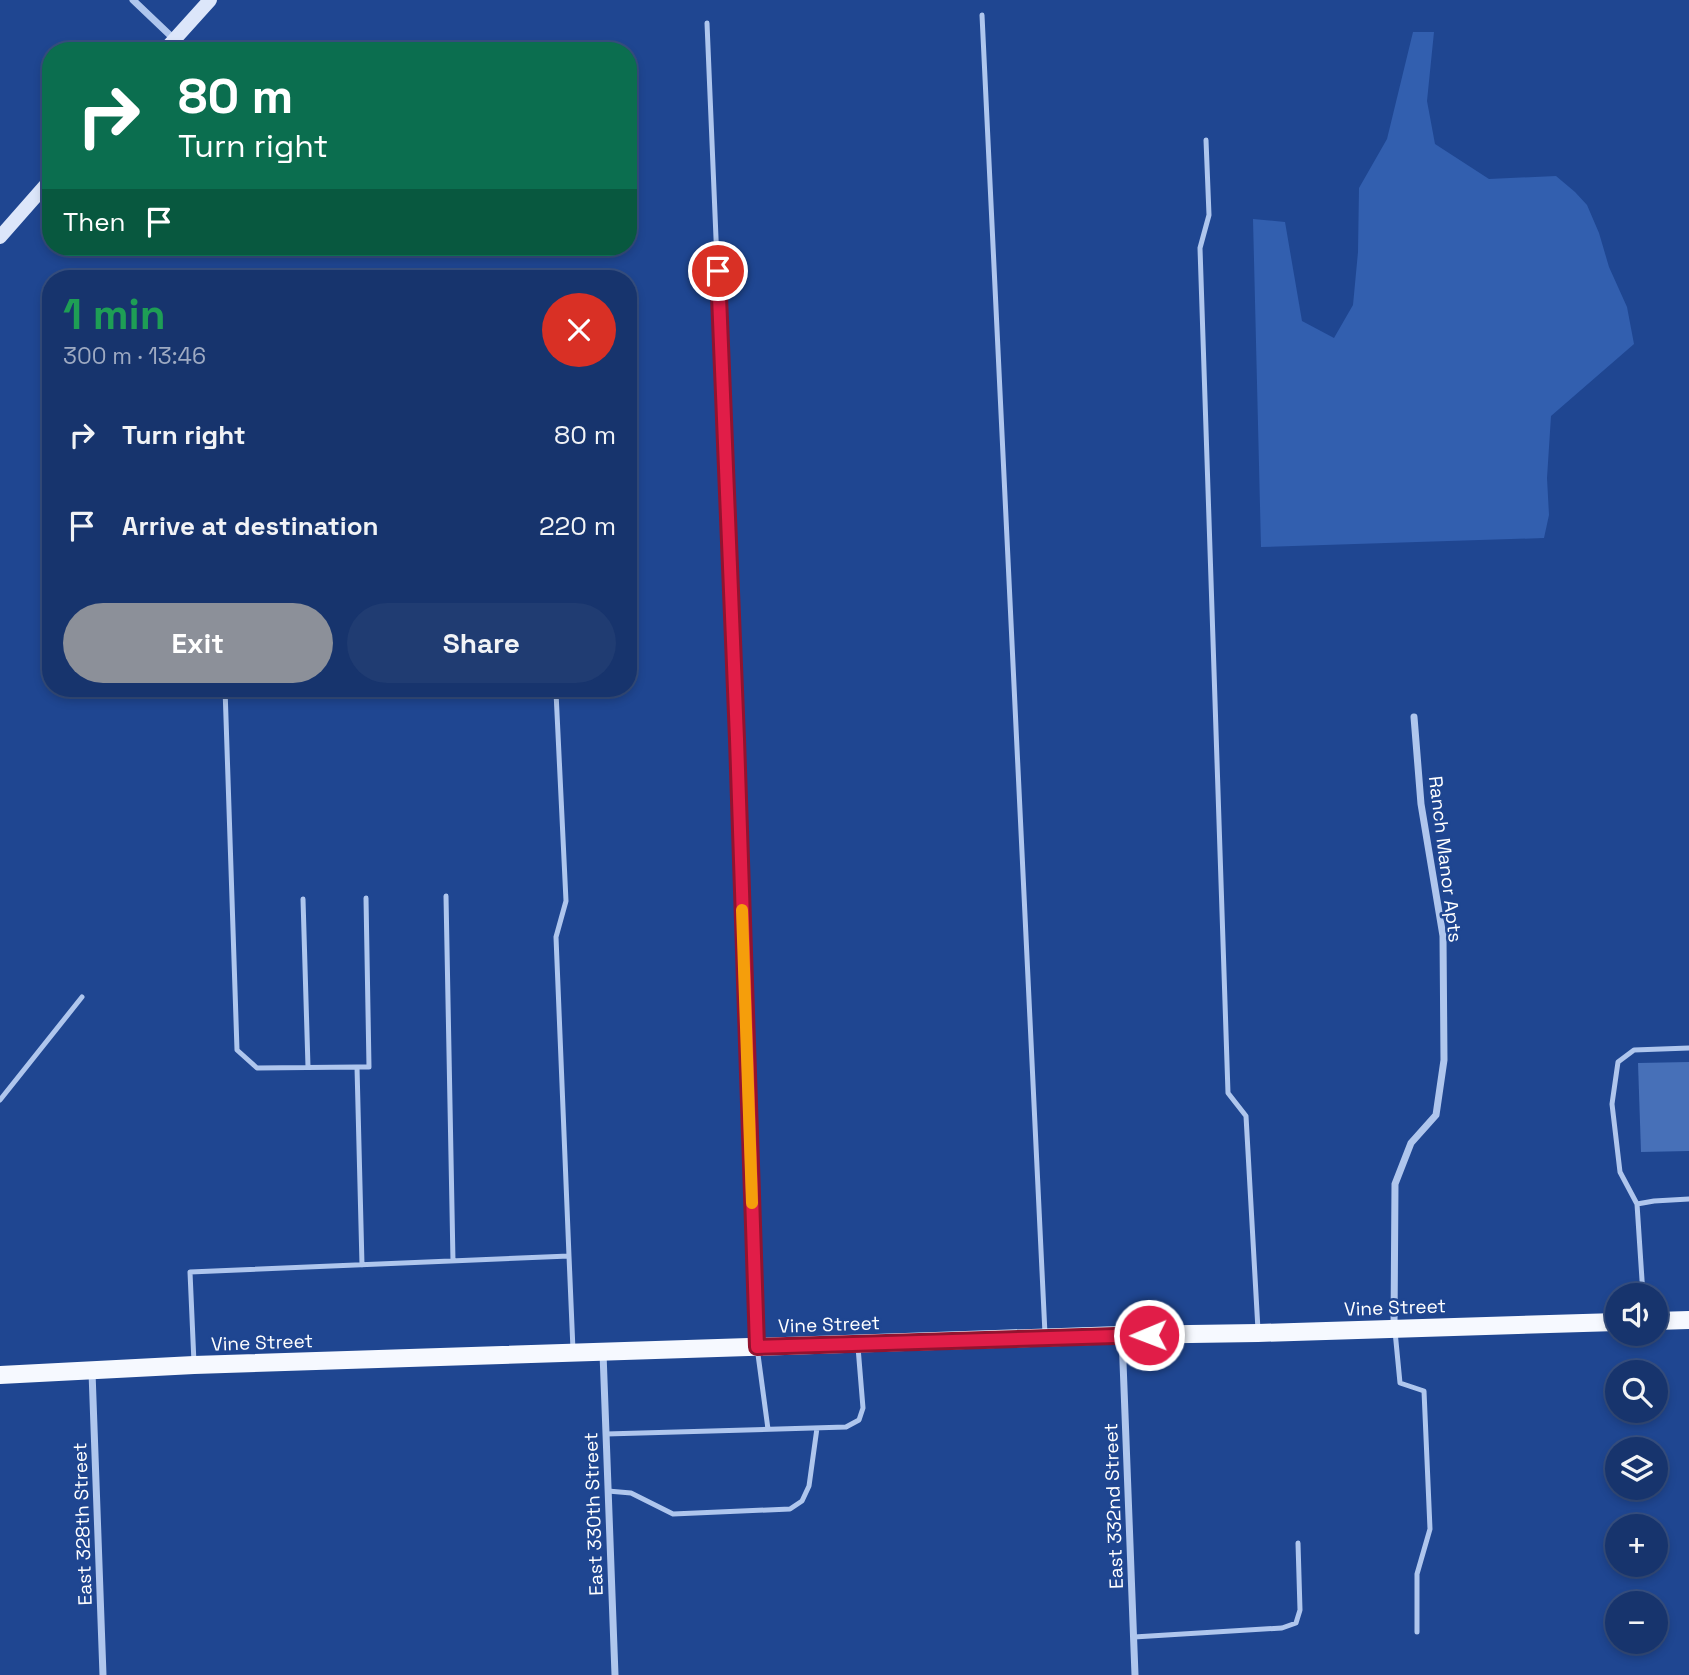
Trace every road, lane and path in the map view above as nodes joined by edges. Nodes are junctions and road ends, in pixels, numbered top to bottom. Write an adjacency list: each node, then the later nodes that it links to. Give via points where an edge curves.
1 (133, 0): 5 (street)
2 (210, 0): 5 (street)
3 (982, 15): 33 (lane)
4 (707, 23): 35 (lane)
5 (174, 39): 6 (street)
6 (172, 42)
7 (1206, 140): 31 (lane, via 1209,215 1200,247 1228,1093 1246,1116)
8 (42, 189): 9 (street)
9 (0, 237)
10 (225, 697): 18 (lane, via 237,1050 257,1068)
11 (556, 697): 23 (lane, via 566,901 556,937)
12 (1415, 717): 30 (street, Ranch Manor Apts, via 1421,804 1443,936 1444,1060 1436,1115 1411,1143 1395,1184)
13 (446, 895): 24 (lane)
14 (366, 898): 19 (lane, via 369,1067)
15 (303, 900): 18 (lane)
16 (82, 997): 20 (lane)
17 (1689, 1048): 22 (lane, via 1634,1050 1618,1062 1612,1104 1620,1172)
18 (309, 1067): 19 (lane)
19 (357, 1067): 25 (lane)
20 (0, 1100)
21 (1689, 1199): 22 (lane)
22 (1637, 1205): 26 (lane)
23 (569, 1256): 24 (lane); 37 (lane)
24 (453, 1261): 25 (lane)
25 (362, 1265): 38 (lane, via 190,1272)
26 (1642, 1283)
27 (1668, 1321): 28 (main road)
28 (1689, 1321)
29 (1605, 1322): 30 (main road, Vine Street)
30 (1394, 1328): 31 (main road, Vine Street); 46 (lane, via 1400,1383 1424,1391 1430,1529 1418,1574)
31 (1258, 1333): 32 (main road, Vine Street)
32 (1122, 1335): 33 (main road, Vine Street); 47 (street, East 332nd Street)
33 (1046, 1338): 34 (main road, Vine Street)
34 (858, 1344): 35 (main road, Vine Street); 41 (lane, via 863,1408 859,1420 846,1427)
35 (757, 1347): 36 (main road, Vine Street); 42 (lane)
36 (603, 1352): 37 (main road, Vine Street); 43 (street, East 330th Street)
37 (573, 1353): 38 (main road, Vine Street)
38 (194, 1365): 39 (main road, Vine Street)
39 (92, 1371): 40 (main road, Vine Street); 48 (street, East 328th Street)
40 (0, 1375)
41 (817, 1428): 42 (lane); 44 (lane, via 809,1486 802,1501 790,1509 673,1514 631,1493)
42 (768, 1429): 43 (lane)
43 (606, 1434): 44 (street, East 330th Street)
44 (608, 1491): 49 (street, East 330th Street)
45 (1298, 1543): 47 (lane, via 1300,1610 1296,1623 1282,1628)
46 (1418, 1632)
47 (1134, 1637): 50 (street, East 332nd Street)
48 (103, 1675)
49 (615, 1675)
50 (1135, 1675)

